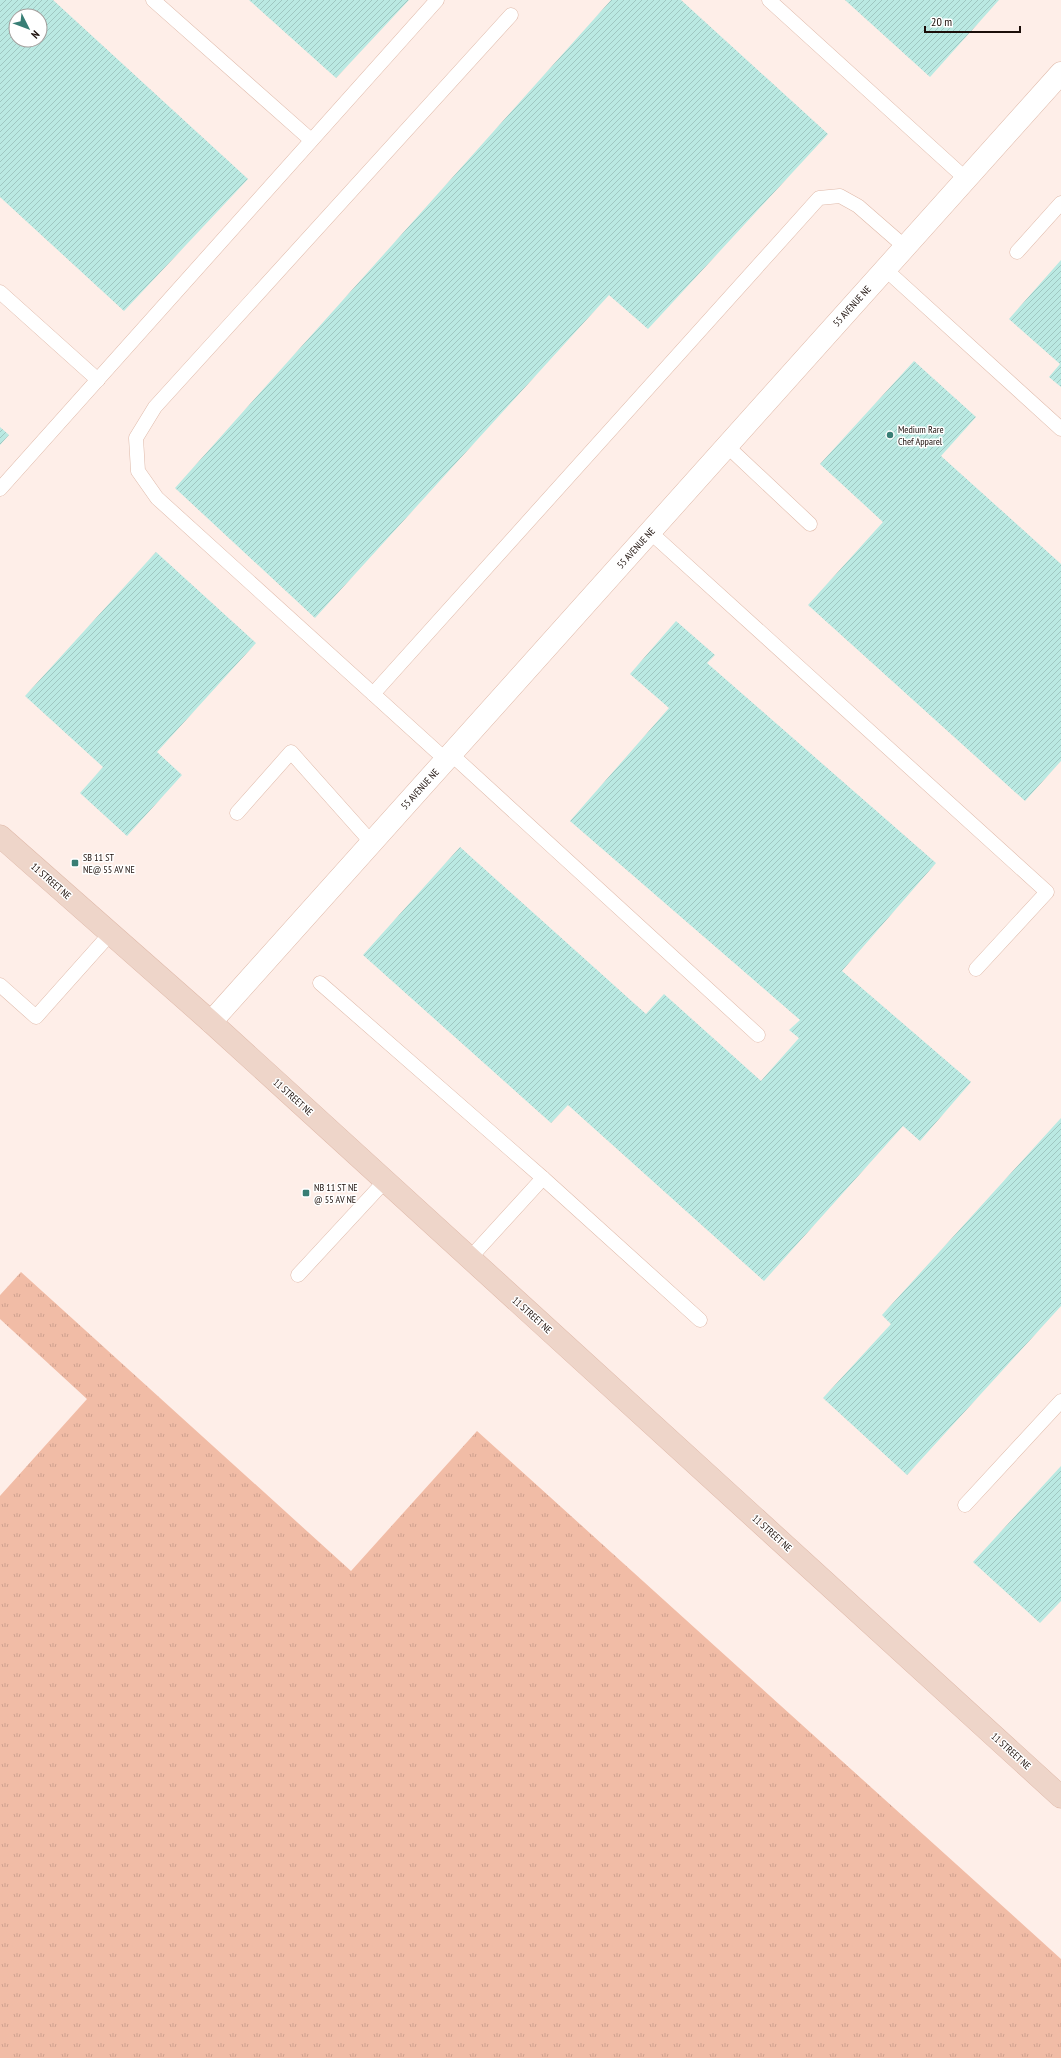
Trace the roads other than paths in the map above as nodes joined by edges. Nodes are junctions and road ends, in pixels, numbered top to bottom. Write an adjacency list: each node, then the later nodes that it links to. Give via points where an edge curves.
1 (153, 0): 6 (lane)
2 (437, 0): 6 (lane)
3 (769, 0): 7 (lane)
4 (511, 15): 19 (lane, via 155,407 136,438 138,470 157,498)
5 (1061, 73): 7 (street, 55 AVENUE NE)
6 (311, 140): 13 (lane)
7 (966, 179): 9 (street, 55 AVENUE NE)
8 (1061, 203): 10 (lane)
9 (905, 247): 11 (street, 55 AVENUE NE); 19 (lane, via 840,196 818,198)
10 (1017, 252)
11 (886, 270): 14 (lane); 15 (street, 55 AVENUE NE)
12 (0, 292): 13 (lane)
13 (98, 380): 16 (lane)
14 (1061, 429)
15 (727, 446): 17 (lane); 18 (street, 55 AVENUE NE)
16 (0, 489)
17 (810, 524)
18 (650, 532): 20 (street, 55 AVENUE NE); 25 (lane, via 1047,892)
19 (373, 694): 20 (lane)
20 (449, 757): 23 (street, 55 AVENUE NE); 29 (lane)
21 (237, 813): 23 (lane, via 291,752)
22 (0, 836): 24 (street, 11 STREET NE)
23 (372, 843): 28 (street, 55 AVENUE NE)
24 (110, 934): 27 (lane, via 36,1017); 28 (street, 11 STREET NE)
25 (976, 969)
26 (320, 983): 30 (lane)
27 (0, 985)
28 (211, 1022): 31 (street, 11 STREET NE)
29 (758, 1035)
30 (543, 1178): 32 (lane); 34 (lane)
31 (385, 1181): 32 (street, 11 STREET NE); 33 (lane)
32 (470, 1258): 37 (street, 11 STREET NE)
33 (298, 1275)
34 (700, 1320)
35 (1061, 1401): 36 (lane)
36 (966, 1505)
37 (1061, 1796)

